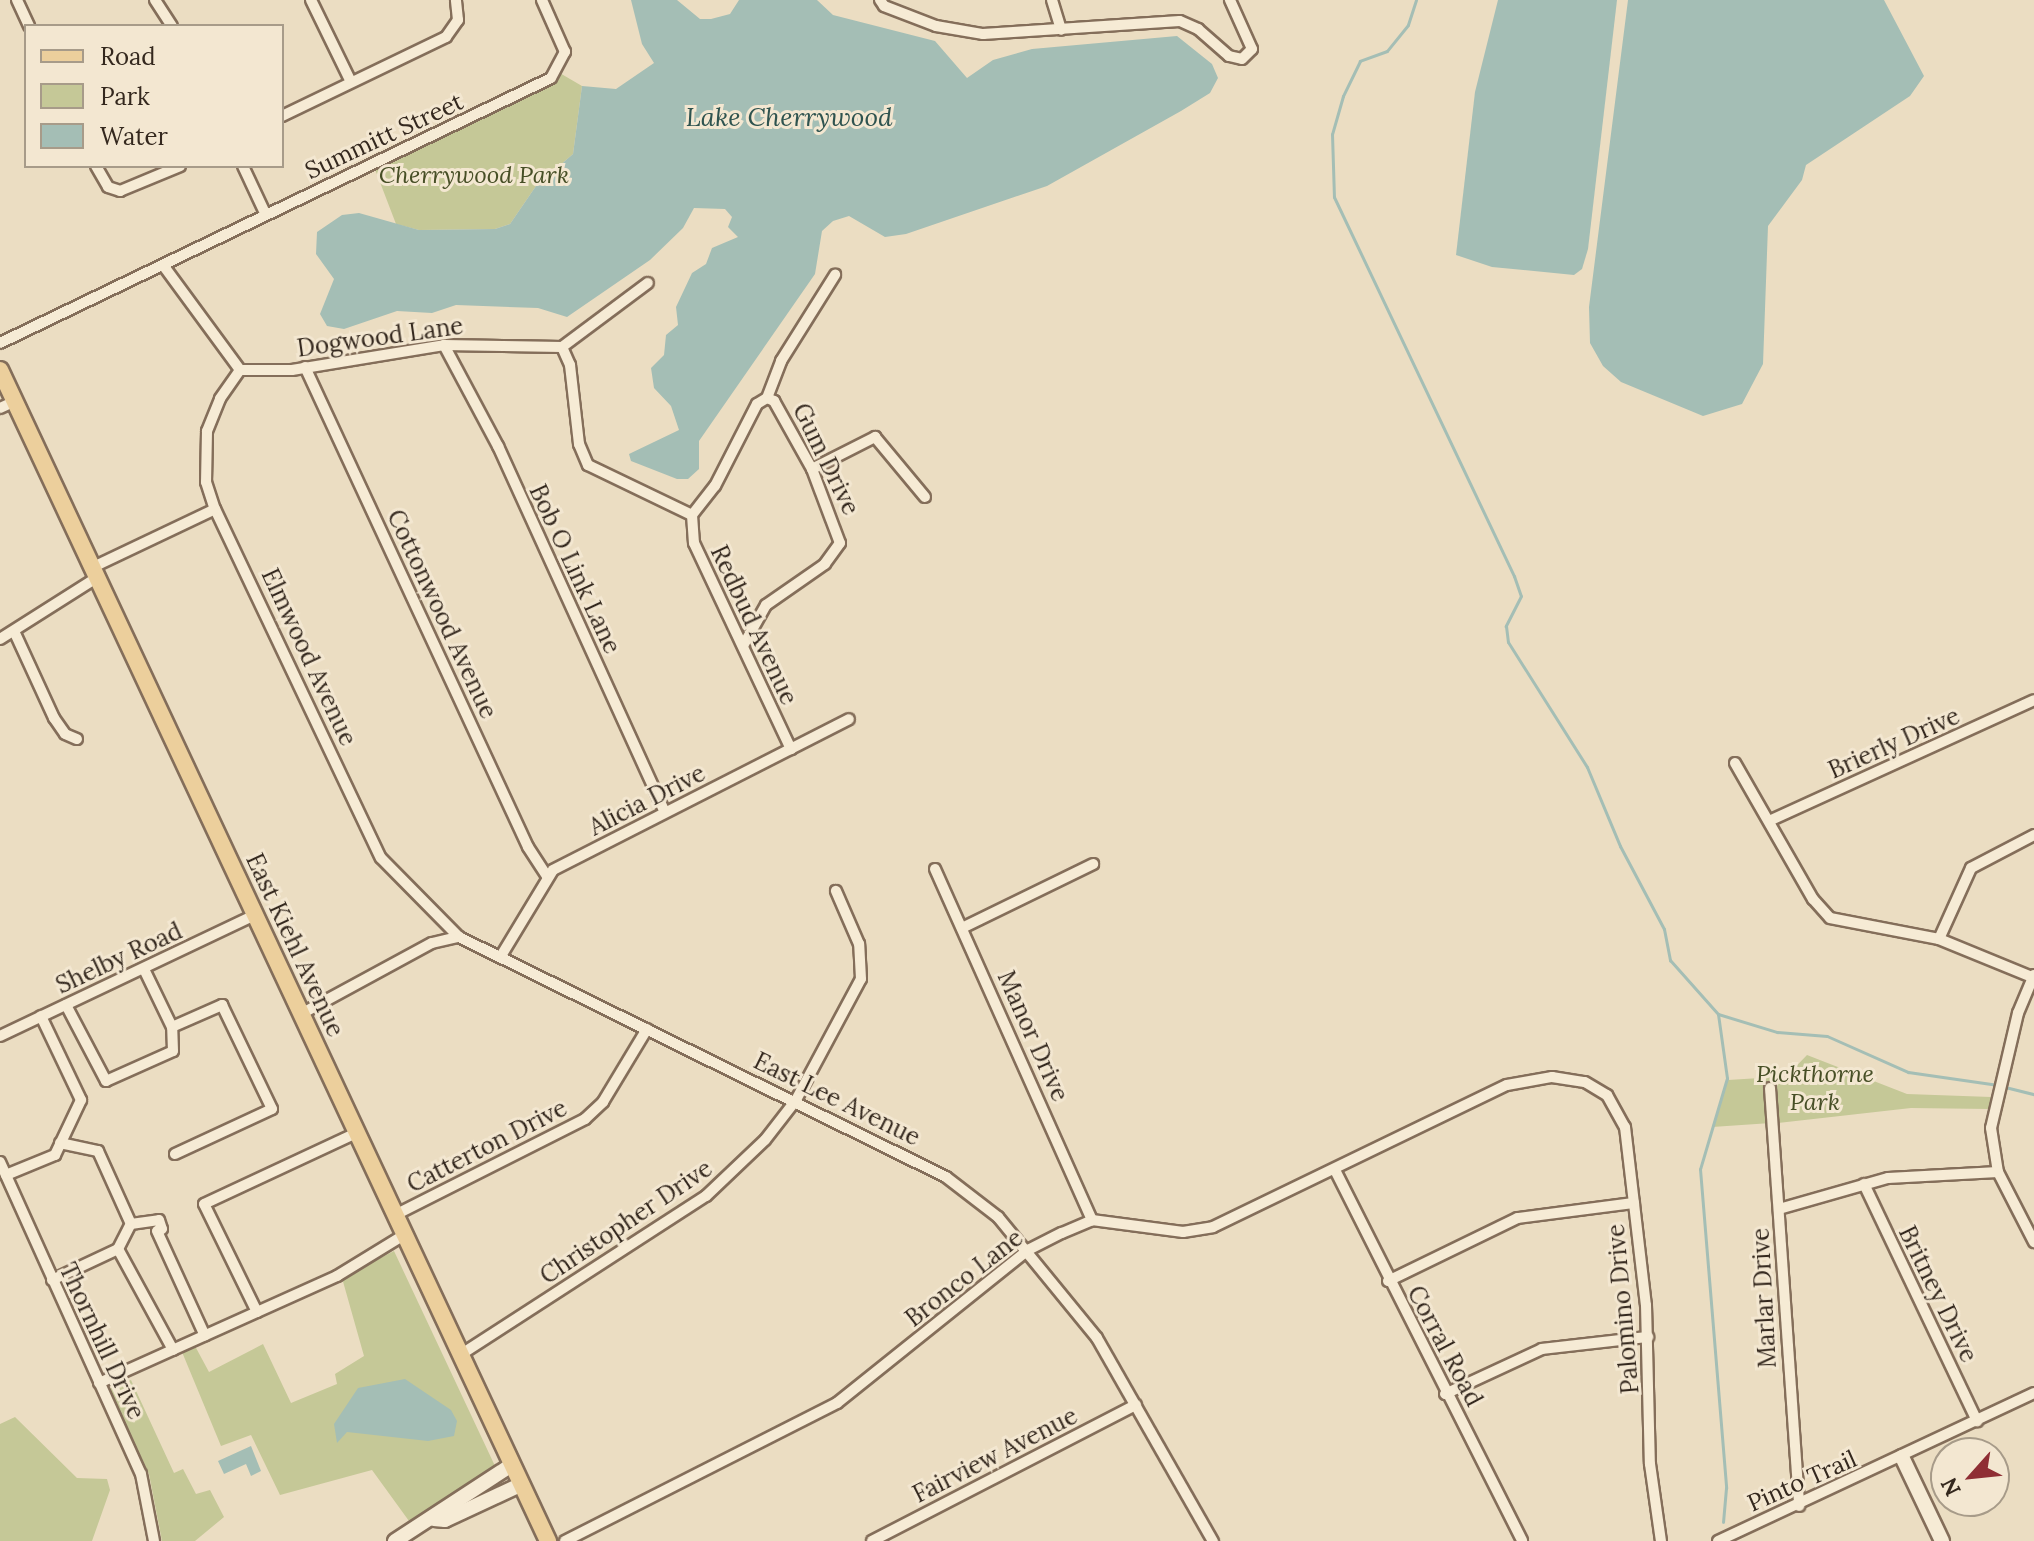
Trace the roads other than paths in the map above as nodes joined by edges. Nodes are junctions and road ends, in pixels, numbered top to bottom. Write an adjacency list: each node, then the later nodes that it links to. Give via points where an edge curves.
1 (17, 0): 9 (street)
2 (155, 0): 10 (street)
3 (311, 0): 12 (street)
4 (456, 0): 12 (street, via 458,20 446,37)
5 (542, 0): 17 (street, Summitt Street, via 565,52 551,78)
6 (880, 0): 11 (street, via 884,6 950,29 1009,35)
7 (1052, 0): 11 (street)
8 (1230, 0): 11 (street, via 1252,49 1242,59 1229,56 1180,21)
9 (28, 24)
10 (171, 24)
11 (1061, 30)
12 (351, 82): 13 (street)
13 (284, 115)
14 (97, 168): 15 (street, via 108,187 120,191)
15 (175, 168)
16 (244, 168): 17 (street)
17 (265, 213): 18 (street, Summitt Street)
18 (163, 265): 21 (street, Summitt Street); 26 (street)
19 (835, 275): 27 (street, Gum Drive, via 781,361)
20 (648, 283): 23 (street)
21 (0, 343)
22 (444, 345): 23 (street, Dogwood Lane); 24 (street, Dogwood Lane); 42 (street, Bob O Link Lane, via 498,446)
23 (562, 347): 32 (street, via 572,376 579,444 588,465)
24 (305, 367): 26 (street, Dogwood Lane); 47 (street, Cottonwood Avenue, via 528,847)
25 (0, 370): 28 (main road, East Kiehl Avenue)
26 (240, 370): 31 (street, Elmwood Avenue, via 207,431 206,482)
27 (767, 398): 29 (street, Gum Drive, via 780,407); 32 (street, Gum Drive, via 743,425 715,486)
28 (8, 404): 33 (main road, East Kiehl Avenue)
29 (812, 469): 30 (street, via 875,437); 36 (street, Gum Drive, via 840,543 825,564 766,605)
30 (925, 497)
31 (215, 509): 33 (street); 51 (street, Elmwood Avenue, via 377,849 392,873)
32 (692, 515): 36 (street, Redbud Avenue, via 694,543)
33 (94, 572): 34 (street); 49 (main road, East Kiehl Avenue)
34 (14, 631): 35 (street); 39 (street, via 54,718 65,734)
35 (0, 639)
36 (744, 644): 40 (street, Redbud Avenue)
37 (2034, 700): 43 (street, Brierly Drive)
38 (849, 719): 40 (street, Alicia Drive)
39 (77, 739)
40 (791, 749): 42 (street, Alicia Drive)
41 (1735, 763): 43 (street)
42 (665, 812): 47 (street, Alicia Drive)
43 (1769, 821): 52 (street, via 1813,899 1830,918)
44 (2034, 835): 52 (street, via 1971,868)
45 (1093, 864): 50 (street)
46 (935, 869): 50 (street, Manor Drive)
47 (547, 876): 53 (street)
48 (836, 891): 63 (street, Christopher Drive, via 859,944 861,979)
49 (255, 915): 54 (street, Shelby Road); 57 (main road, East Kiehl Avenue)
50 (962, 928): 75 (street, Manor Drive)
51 (459, 937): 53 (street, East Lee Avenue); 57 (street, via 432,943)
52 (1939, 939): 55 (street)
53 (501, 956): 60 (street, East Lee Avenue)
54 (144, 969): 56 (street, Shelby Road); 59 (street)
55 (2033, 976): 69 (street, via 1991,1128)
56 (66, 1005): 58 (street, Shelby Road); 59 (street, via 106,1081 173,1051)
57 (301, 1014): 64 (main road, East Kiehl Avenue)
58 (41, 1016): 61 (street, Shelby Road); 65 (street, via 81,1100)
59 (172, 1027): 66 (street, via 222,1005 272,1109)
60 (647, 1029): 63 (street, East Lee Avenue); 74 (street, Catterton Drive, via 603,1102 585,1119)
61 (0, 1036)
62 (1770, 1088): 73 (street, Marlar Drive)
63 (796, 1100): 80 (street, East Lee Avenue, via 946,1177 998,1217); 87 (street, Christopher Drive, via 748,1159 706,1196)
64 (356, 1133): 74 (main road, East Kiehl Avenue); 83 (street, via 204,1204)
65 (60, 1143): 70 (street, via 55,1155); 76 (street, via 98,1151)
66 (175, 1154)
67 (0, 1162): 70 (street, Thornhill Drive)
68 (1335, 1170): 72 (street, Palomino Drive, via 1516,1082 1552,1077 1592,1086 1621,1114); 75 (street, via 1196,1231); 82 (street, Corral Road)
69 (1998, 1172): 71 (street); 78 (street)
70 (6, 1175): 81 (street, Thornhill Drive)
71 (1864, 1184): 73 (street); 92 (street, Britney Drive)
72 (1634, 1203): 82 (street, via 1518,1218); 85 (street, Palomino Drive)
73 (1779, 1209): 96 (street, Marlar Drive)
74 (395, 1215): 77 (main road, East Kiehl Avenue)
75 (1092, 1220): 80 (street, Bronco Lane)
76 (131, 1224): 79 (street); 84 (street, via 159,1220 162,1229 157,1231)
77 (404, 1235): 83 (street, via 337,1276); 87 (main road, East Kiehl Avenue)
78 (2034, 1242)
79 (118, 1249): 81 (street); 86 (street)
80 (1028, 1250): 91 (street, East Lee Avenue, via 1097,1338); 101 (street, Bronco Lane, via 837,1403)
81 (52, 1280): 88 (street, Thornhill Drive)
82 (1388, 1281): 90 (street, Corral Road)
83 (257, 1312): 84 (street)
84 (205, 1336): 86 (street)
85 (1648, 1337): 90 (street, via 1542,1349); 105 (street, Palomino Drive, via 1651,1477)
86 (173, 1350): 88 (street)
87 (460, 1355): 94 (main road, East Kiehl Avenue)
88 (99, 1383): 98 (street, Thornhill Drive, via 141,1474)
89 (2034, 1393): 92 (street, Pinto Trail)
90 (1445, 1394): 104 (street, Corral Road)
91 (1136, 1405): 102 (street, Fairview Avenue); 103 (street, East Lee Avenue)
92 (1977, 1421): 93 (street, Pinto Trail)
93 (1902, 1457): 96 (street, Pinto Trail); 107 (street)
94 (510, 1466): 95 (main road, East Kiehl Avenue); 97 (street, via 449,1501)
95 (520, 1485): 97 (street, via 445,1520); 100 (main road, East Kiehl Avenue)
96 (1799, 1506): 106 (street, Pinto Trail)
97 (434, 1519): 99 (street)
98 (154, 1541)
99 (395, 1541)
100 (548, 1541)
101 (565, 1541)
102 (872, 1541)
103 (1213, 1541)
104 (1522, 1541)
105 (1661, 1541)
106 (1718, 1541)
107 (1942, 1541)

